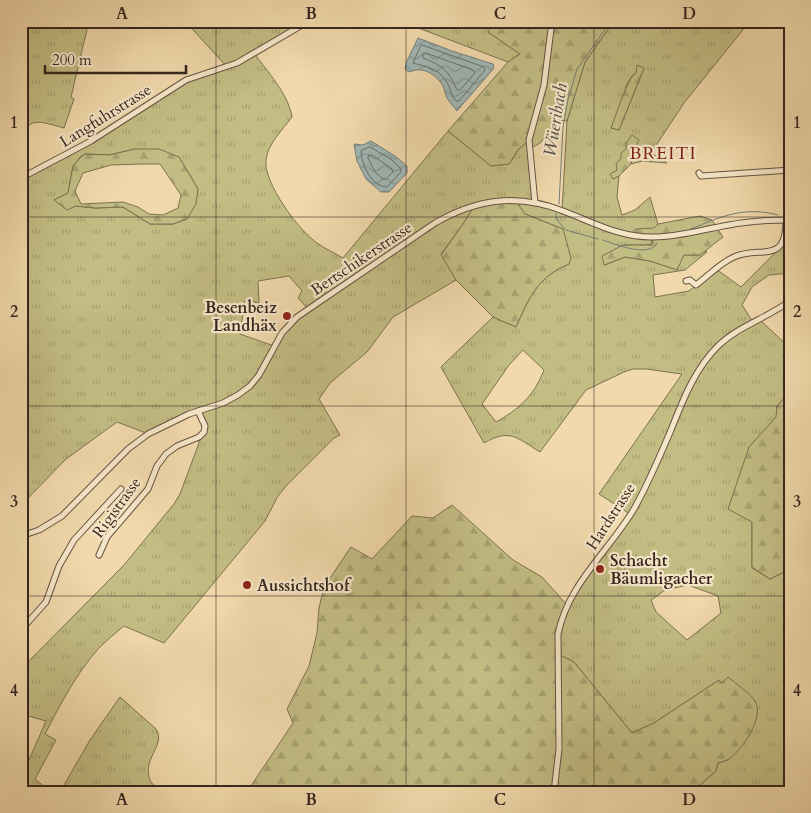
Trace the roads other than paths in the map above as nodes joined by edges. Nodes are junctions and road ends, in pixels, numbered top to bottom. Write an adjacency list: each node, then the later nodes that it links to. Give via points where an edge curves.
1 (308, 21): 5 (street, Langfuhrstrasse, via 237,63 186,80 91,141)
2 (552, 21): 6 (street, via 544,85 530,140)
3 (790, 170): 4 (street, via 701,176)
4 (699, 173)
5 (21, 178)
6 (535, 203): 7 (street, Bertschikerstrasse, via 635,237 671,236 731,224); 10 (street, Bertschikerstrasse, via 495,201 454,212 435,223 297,317 282,333 250,386 223,403)
7 (788, 220): 8 (street, via 784,239 775,250 738,254 696,285)
8 (686, 281)
9 (790, 301): 15 (street, Hardstrasse, via 734,333 706,360 682,402 634,507 583,577 567,605 558,634 560,749)
10 (198, 411): 12 (street, Bertschikerstrasse, via 148,434 128,449 62,516); 13 (street, Rigistrasse, via 205,426 204,432 166,454 157,466 148,489 107,538)
11 (121, 489): 14 (street, via 74,540 59,566 46,602)
12 (21, 536)
13 (99, 556)
14 (21, 630)
15 (554, 792)

